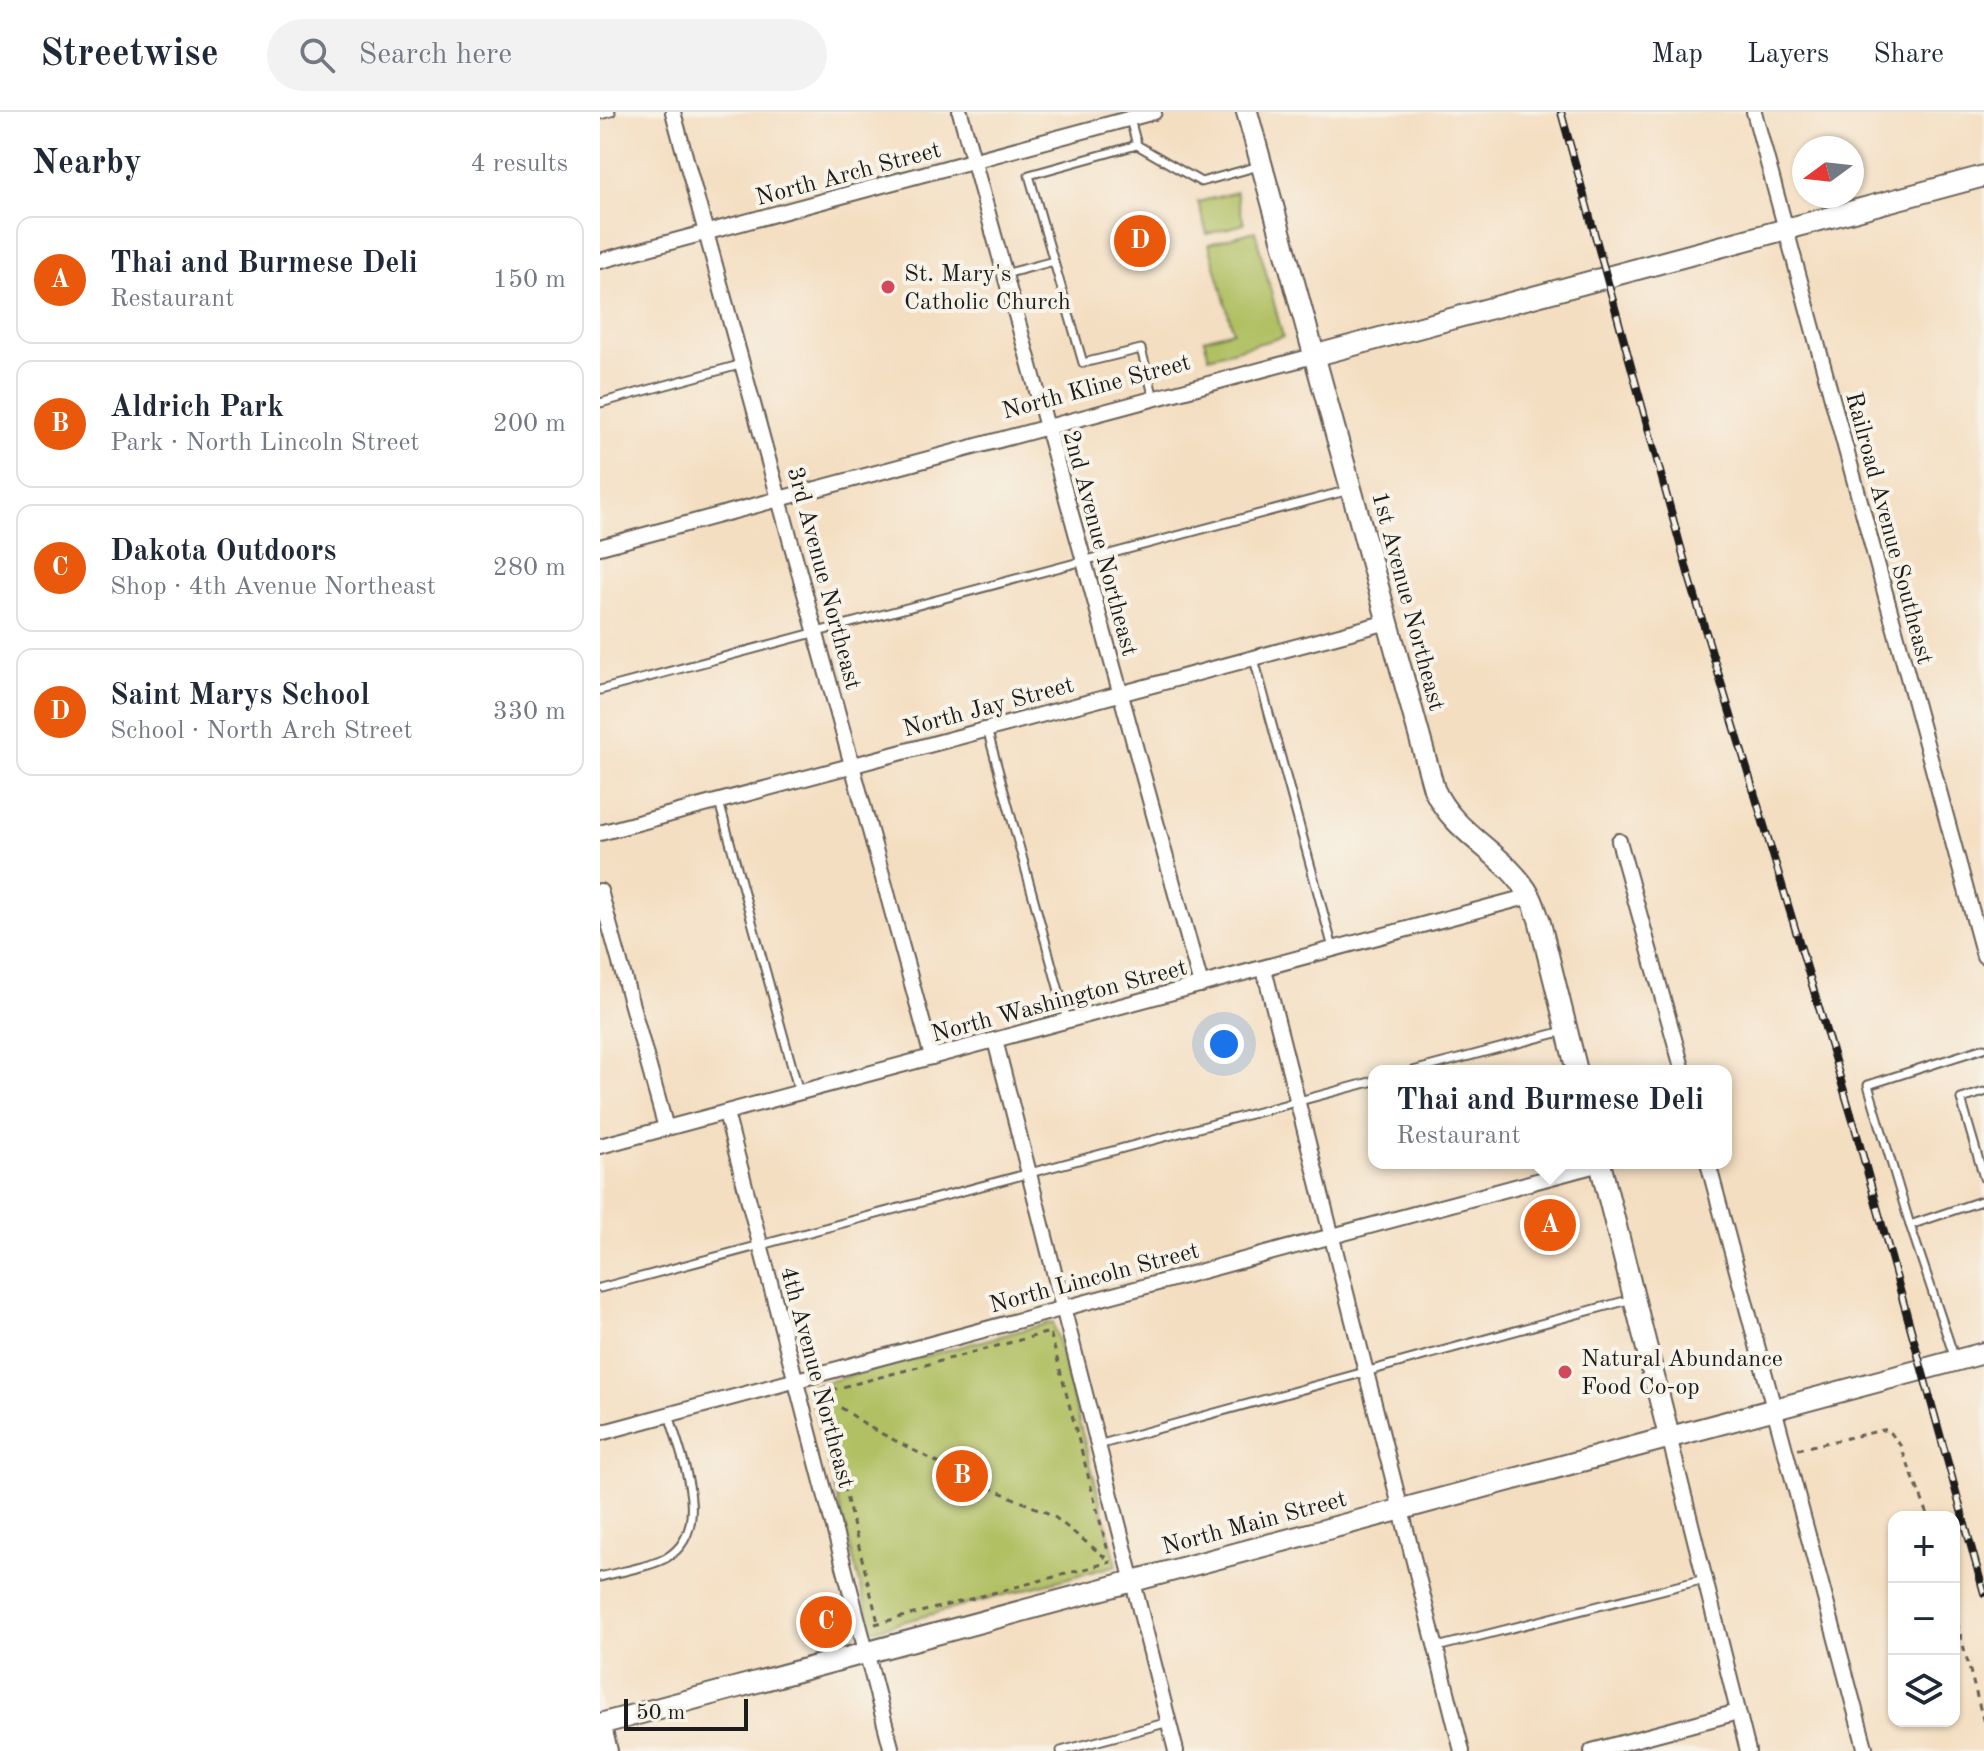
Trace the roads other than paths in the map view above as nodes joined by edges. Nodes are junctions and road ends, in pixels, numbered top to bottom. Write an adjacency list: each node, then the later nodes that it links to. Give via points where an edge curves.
1 (611, 112): 7 (lane)
2 (673, 112): 14 (street, 3rd Avenue Northeast)
3 (960, 112): 10 (street, 2nd Avenue Northeast)
4 (1154, 112): 8 (street, North Arch Street)
5 (1247, 112): 11 (street, 1st Avenue Northeast)
6 (1754, 112): 13 (street, Railroad Avenue Southeast)
7 (600, 115)
8 (1130, 119): 9 (lane); 10 (street, North Arch Street)
9 (1137, 145): 11 (lane, via 1201,182); 16 (lane, via 1029,175)
10 (975, 162): 14 (street, North Arch Street); 17 (street, 2nd Avenue Northeast)
11 (1261, 165): 18 (street, 1st Avenue Northeast)
12 (1984, 176): 13 (street, North Kline Street)
13 (1787, 229): 18 (street, North Kline Street); 39 (street, Railroad Avenue Southeast)
14 (706, 234): 15 (street, North Arch Street); 19 (street, 3rd Avenue Northeast)
15 (600, 261)
16 (1054, 261): 17 (lane); 20 (lane, via 1083,363 1141,349)
17 (1005, 274): 22 (street, 2nd Avenue Northeast)
18 (1313, 356): 20 (street, North Kline Street); 23 (street, 1st Avenue Northeast)
19 (743, 364): 21 (lane); 24 (street, 3rd Avenue Northeast)
20 (1154, 398): 22 (street, North Kline Street)
21 (600, 403)
22 (1047, 426): 24 (street, North Kline Street); 26 (street, 2nd Avenue Northeast)
23 (1352, 490): 26 (lane); 27 (street, 1st Avenue Northeast)
24 (780, 498): 25 (street, North Kline Street); 28 (street, 3rd Avenue Northeast)
25 (600, 547)
26 (1084, 561): 28 (lane); 31 (street, 2nd Avenue Northeast)
27 (1388, 622): 29 (street, North Jay Street); 38 (street, 1st Avenue Northeast, via 1440,803)
28 (816, 632): 30 (lane); 33 (street, 3rd Avenue Northeast)
29 (1254, 657): 31 (street, North Jay Street); 40 (lane)
30 (600, 690)
31 (1119, 694): 32 (street, North Jay Street); 43 (street, 2nd Avenue Northeast)
32 (987, 728): 33 (street, North Jay Street); 44 (lane)
33 (853, 765): 34 (street, North Jay Street); 48 (street, 3rd Avenue Northeast)
34 (719, 801): 35 (street, North Jay Street); 53 (lane)
35 (600, 833)
36 (1619, 841): 51 (street)
37 (600, 891): 57 (street)
38 (1530, 896): 40 (street, North Washington Street); 45 (street, 1st Avenue Northeast)
39 (1982, 939): 41 (street, Railroad Avenue Southeast)
40 (1334, 950): 42 (street, North Washington Street)
41 (1984, 956)
42 (1264, 969): 43 (street, North Washington Street); 55 (street)
43 (1201, 985): 44 (street, North Washington Street)
44 (1067, 1020): 46 (street, North Washington Street)
45 (1567, 1030): 49 (lane); 50 (street, 1st Avenue Northeast)
46 (995, 1040): 48 (street, North Washington Street); 62 (street)
47 (1984, 1048): 65 (lane, via 1868,1085)
48 (932, 1057): 53 (street, North Washington Street)
49 (1436, 1065)
50 (1576, 1065)
51 (1681, 1065)
52 (1368, 1083): 55 (lane)
53 (799, 1092): 56 (street, North Washington Street)
54 (1984, 1092): 63 (lane, via 1961,1099)
55 (1298, 1101): 62 (lane); 66 (street)
56 (726, 1113): 57 (street, North Washington Street); 67 (street, 4th Avenue Northeast)
57 (666, 1128): 58 (street, North Washington Street)
58 (600, 1146)
59 (1581, 1169): 66 (street, North Lincoln Street)
60 (1601, 1169): 69 (street)
61 (1710, 1169): 75 (street)
62 (1029, 1172): 67 (lane); 70 (street)
63 (1984, 1178)
64 (1984, 1200): 65 (lane)
65 (1910, 1225): 72 (lane)
66 (1331, 1235): 70 (street, North Lincoln Street); 73 (street)
67 (761, 1244): 68 (lane); 74 (street, 4th Avenue Northeast)
68 (600, 1288)
69 (1635, 1298): 73 (lane); 78 (street)
70 (1063, 1308): 74 (street, North Lincoln Street); 79 (street)
71 (1984, 1353): 72 (street, North Main Street)
72 (1955, 1361): 75 (street, North Main Street)
73 (1367, 1371): 79 (lane); 80 (street)
74 (796, 1380): 76 (street, North Lincoln Street); 85 (street, 4th Avenue Northeast)
75 (1775, 1408): 78 (street, North Main Street); 96 (street)
76 (669, 1414): 77 (street, North Lincoln Street); 81 (lane, via 693,1504 685,1537 664,1559)
77 (600, 1433)
78 (1669, 1436): 80 (street, North Main Street); 82 (street)
79 (1098, 1445): 83 (street)
80 (1402, 1509): 83 (street, North Main Street); 84 (street)
81 (600, 1577)
82 (1705, 1579): 84 (lane); 86 (street)
83 (1133, 1582): 85 (street, North Main Street); 87 (street)
84 (1437, 1647): 93 (street)
85 (868, 1653): 88 (street, North Main Street); 90 (street, 4th Avenue Northeast)
86 (1738, 1712): 94 (street); 95 (street)
87 (1169, 1722): 91 (lane); 92 (street)
88 (600, 1724): 89 (street)
89 (607, 1751)
90 (892, 1751)
91 (1061, 1751)
92 (1176, 1751)
93 (1462, 1751)
94 (1592, 1751)
95 (1748, 1751)
96 (1866, 1751)

